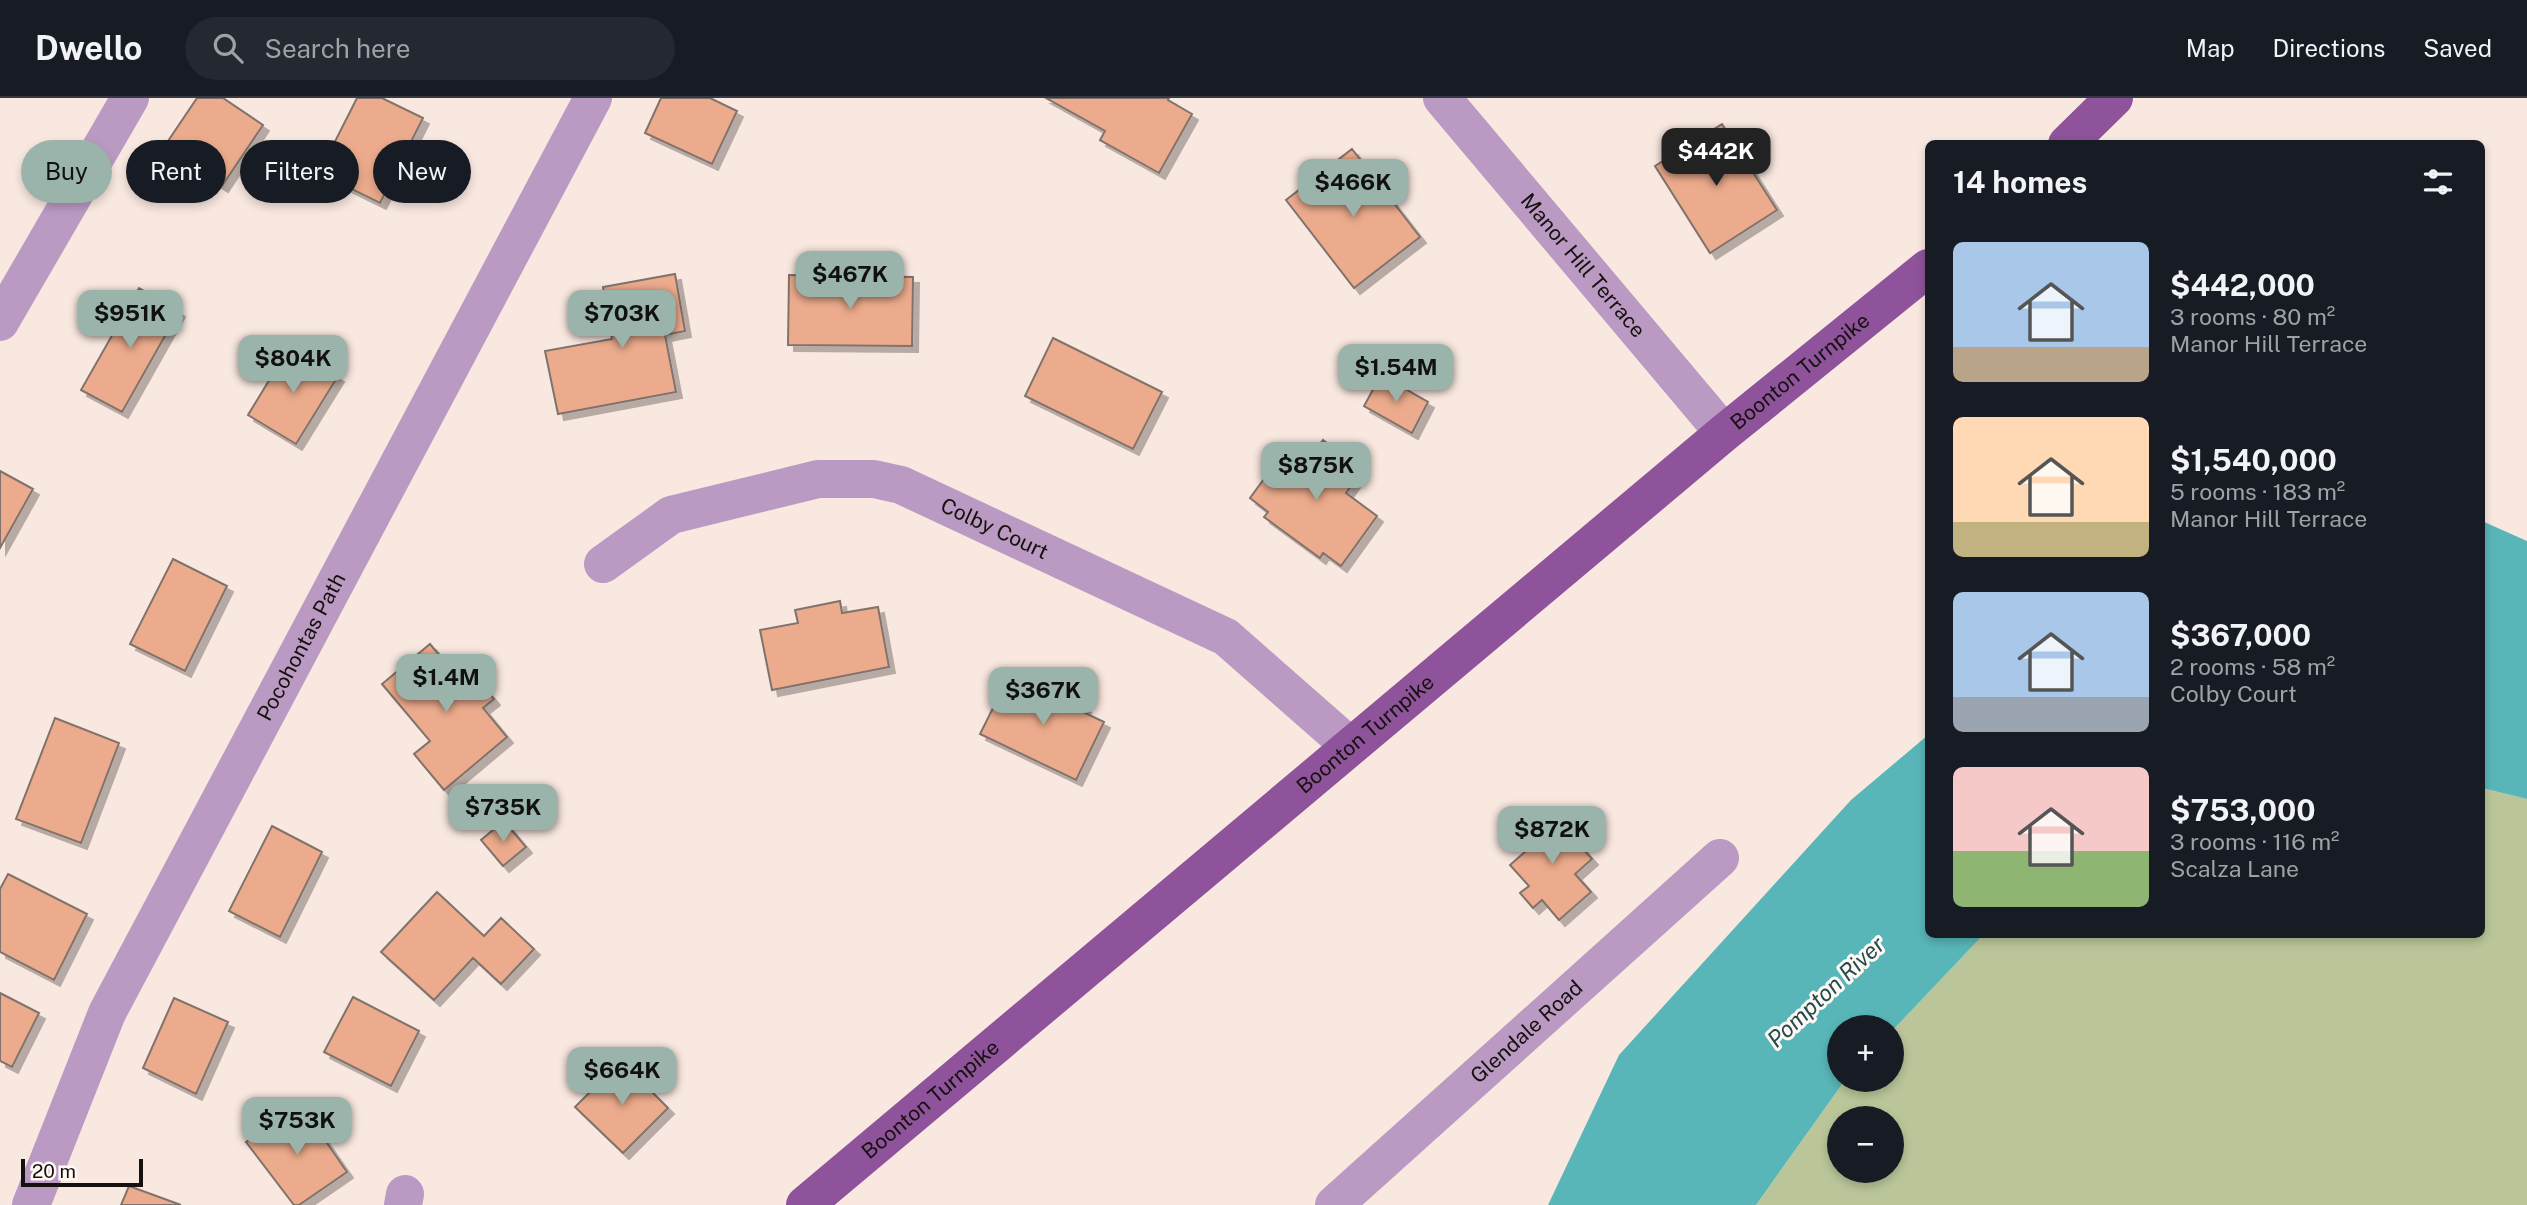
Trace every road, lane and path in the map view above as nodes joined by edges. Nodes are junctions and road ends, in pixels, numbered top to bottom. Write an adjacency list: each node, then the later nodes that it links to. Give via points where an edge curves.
1 (130, 98): 7 (street)
2 (593, 98): 12 (street, Pocohontas Path, via 107,1013)
3 (1442, 98): 8 (street, Manor Hill Terrace)
4 (2114, 98): 5 (main road)
5 (2071, 140)
6 (1925, 270): 8 (main road, Boonton Turnpike)
7 (0, 322)
8 (1724, 433): 10 (main road, Boonton Turnpike)
9 (603, 564): 10 (street, Colby Court, via 671,515 818,480 860,478 901,485 1226,637)
10 (1350, 746): 13 (main road, Boonton Turnpike)
11 (1720, 858): 14 (street, Glendale Road)
12 (30, 1205)
13 (805, 1205)
14 (1334, 1205)

